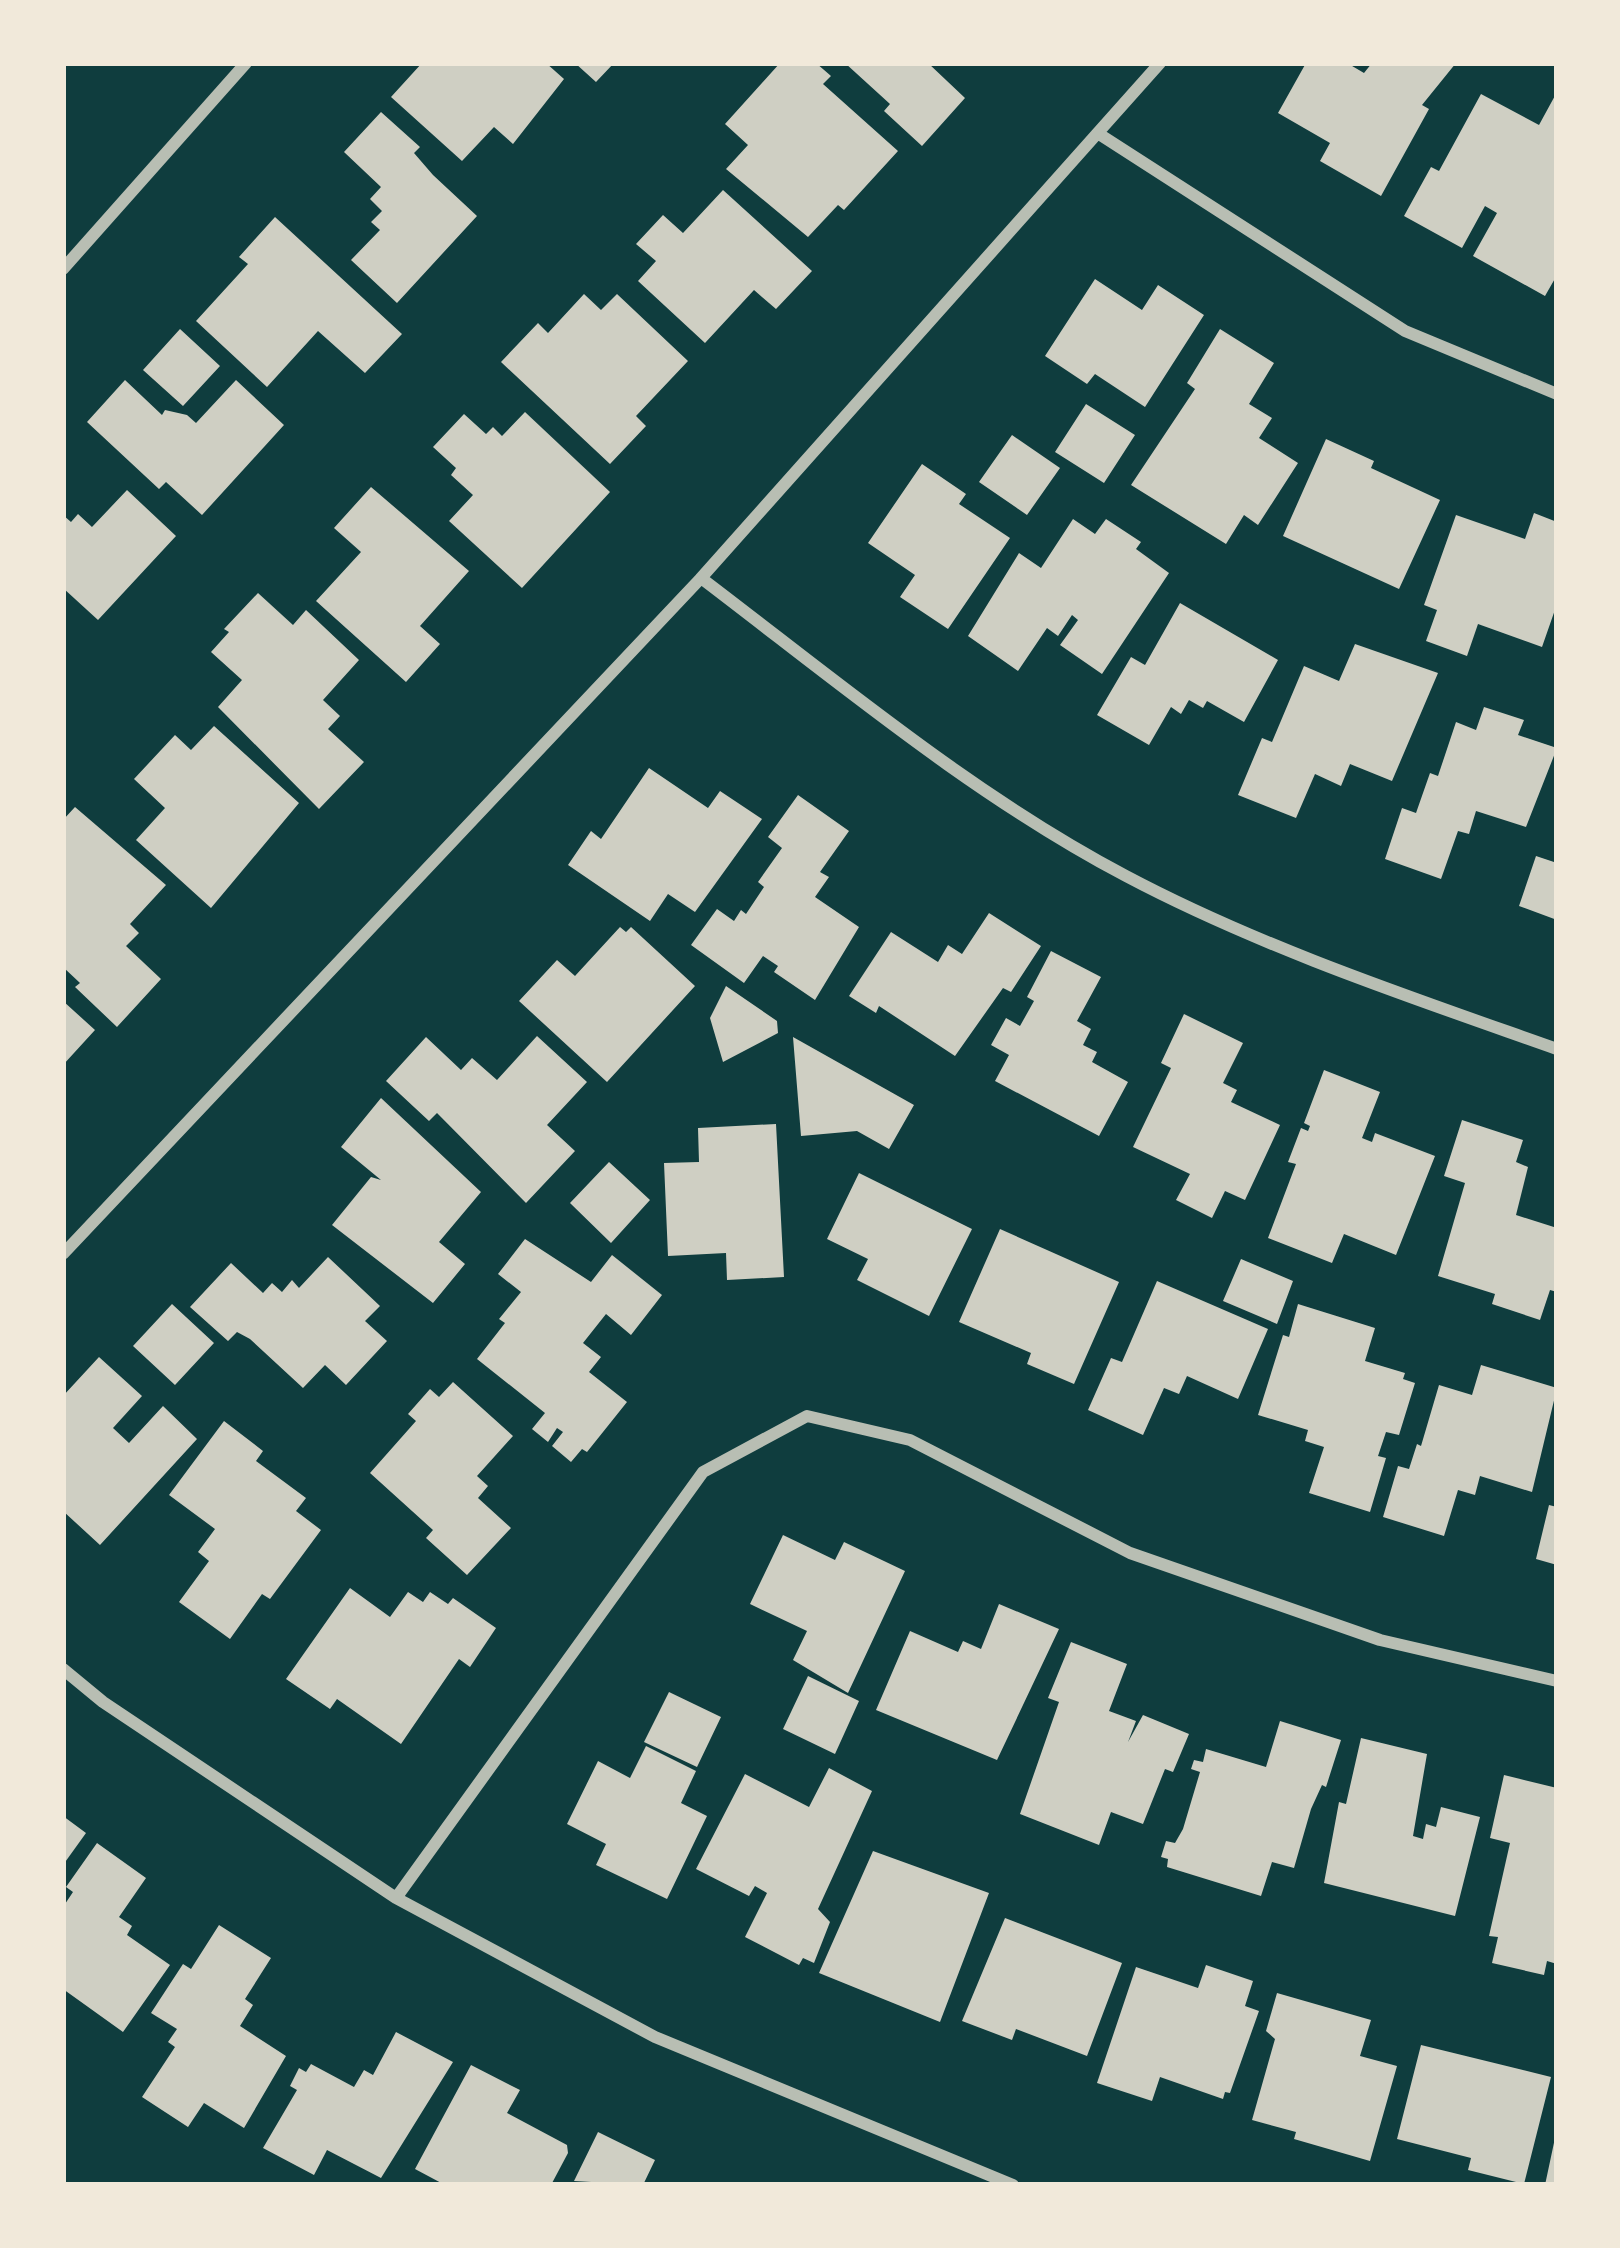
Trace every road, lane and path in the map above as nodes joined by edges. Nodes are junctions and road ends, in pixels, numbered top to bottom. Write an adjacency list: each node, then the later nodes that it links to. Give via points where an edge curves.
1 (246, 63): 4 (street)
2 (1160, 63): 3 (street)
3 (1099, 134): 5 (street, via 1405,331); 6 (street)
4 (63, 269)
5 (1557, 394)
6 (701, 578): 7 (street, via 928,751 1126,876 1366,981); 8 (street)
7 (1557, 1049)
8 (63, 1254)
9 (63, 1669): 11 (street)
10 (1557, 1681): 11 (street, via 1380,1640 1150,1560 910,1440 808,1416 704,1472)
11 (396, 1898): 12 (street, via 655,2037)
12 (1013, 2185)

